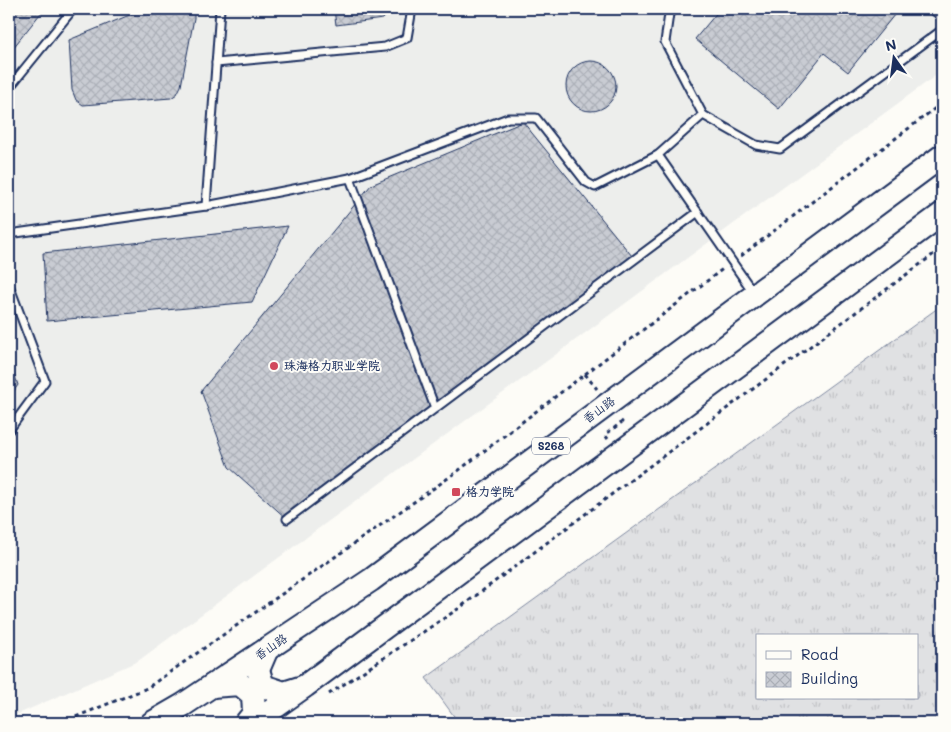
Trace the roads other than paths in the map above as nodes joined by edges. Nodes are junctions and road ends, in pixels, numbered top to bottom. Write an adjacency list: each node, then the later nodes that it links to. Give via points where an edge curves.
1 (73, 9): 9 (lane)
2 (220, 9): 8 (lane)
3 (412, 9): 8 (lane, via 407,38 385,47)
4 (673, 9): 10 (lane, via 669,14 665,42)
5 (932, 9): 6 (lane)
6 (942, 17)
7 (942, 30): 10 (lane, via 780,149 756,145)
8 (216, 63): 14 (lane)
9 (9, 88)
10 (703, 115): 11 (lane)
11 (658, 155): 13 (lane, via 595,187 586,182 536,118 508,118); 15 (lane)
12 (942, 156): 19 (main road, 香山路 / S268)
13 (350, 178): 14 (lane); 20 (lane)
14 (206, 206): 17 (lane)
15 (698, 212): 19 (lane); 20 (lane)
16 (942, 214): 25 (main road)
17 (9, 234)
18 (9, 285): 21 (lane, via 45,381)
19 (755, 295): 23 (main road, 香山路 / S268, via 371,580)
20 (435, 408): 22 (lane)
21 (9, 430)
22 (287, 519)
23 (267, 649): 24 (main road, 香山路 / S268); 25 (main road, via 258,670 264,686 284,692)
24 (212, 686): 26 (main road, 香山路 / S268); 27 (main road, via 240,684 252,695 254,714)
25 (305, 686): 27 (main road)
26 (152, 723)
27 (247, 723)

